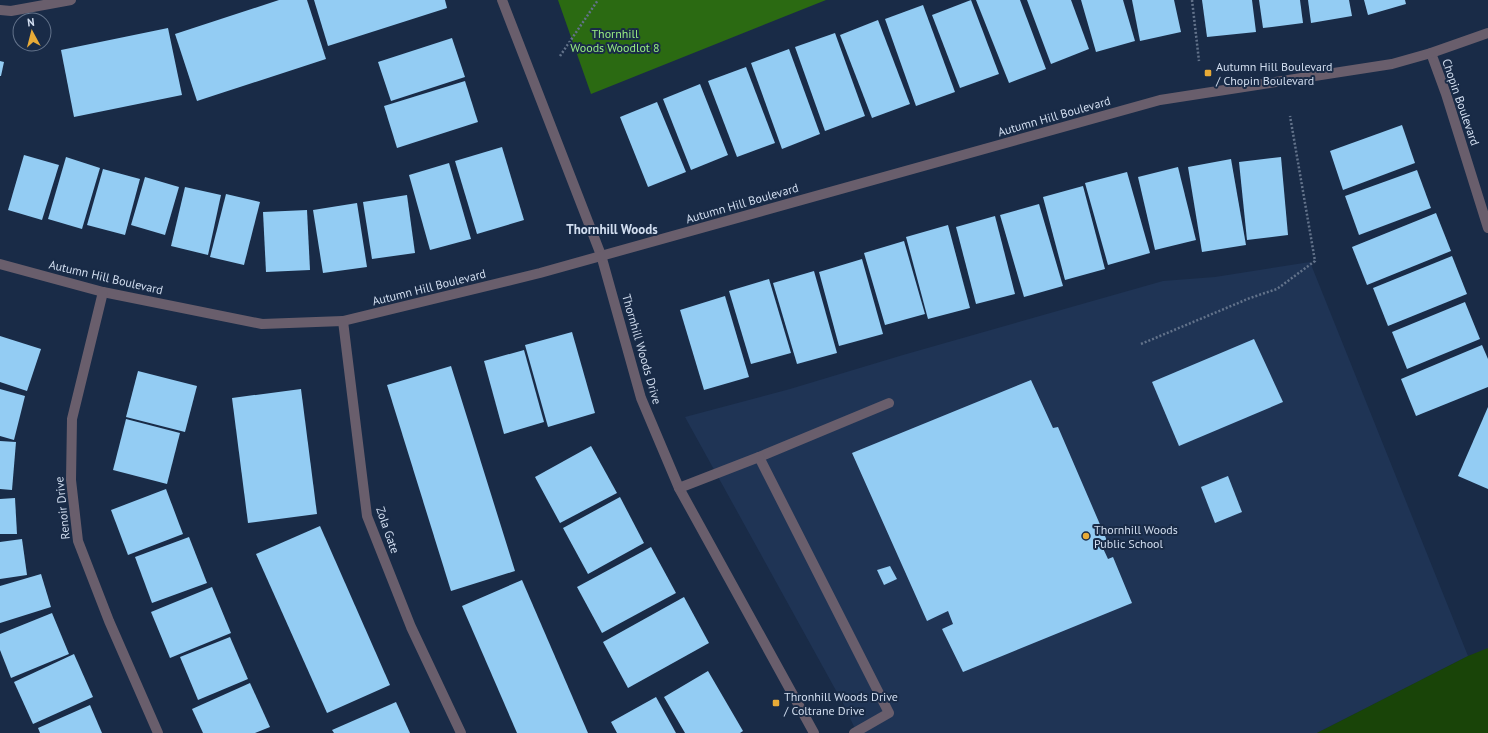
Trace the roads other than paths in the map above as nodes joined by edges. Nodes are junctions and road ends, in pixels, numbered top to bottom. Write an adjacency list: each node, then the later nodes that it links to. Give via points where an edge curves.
1 (71, 0): 3 (street)
2 (502, 0): 7 (street, Thornhill Woods Drive)
3 (0, 10)
4 (1488, 34): 5 (street, Autumn Hill Boulevard)
5 (1431, 53): 6 (street, Chopin Boulevard); 7 (street, Autumn Hill Boulevard, via 1392,64 1160,100)
6 (1488, 228)
7 (601, 255): 10 (street, Autumn Hill Boulevard, via 540,273); 13 (street, Thornhill Woods Drive, via 641,398)
8 (0, 264): 9 (street, Autumn Hill Boulevard)
9 (103, 292): 10 (street, Autumn Hill Boulevard, via 262,324); 14 (street, Renoir Drive, via 72,419 71,480 78,541 109,621)
10 (343, 321): 15 (street, Zola Gate, via 367,516 412,627)
11 (889, 403): 12 (street)
12 (759, 457): 13 (street); 17 (street, via 889,713)
13 (679, 488): 16 (street, Thornhill Woods Drive)
14 (158, 733)
15 (461, 733)
16 (814, 733)
17 (854, 733)

